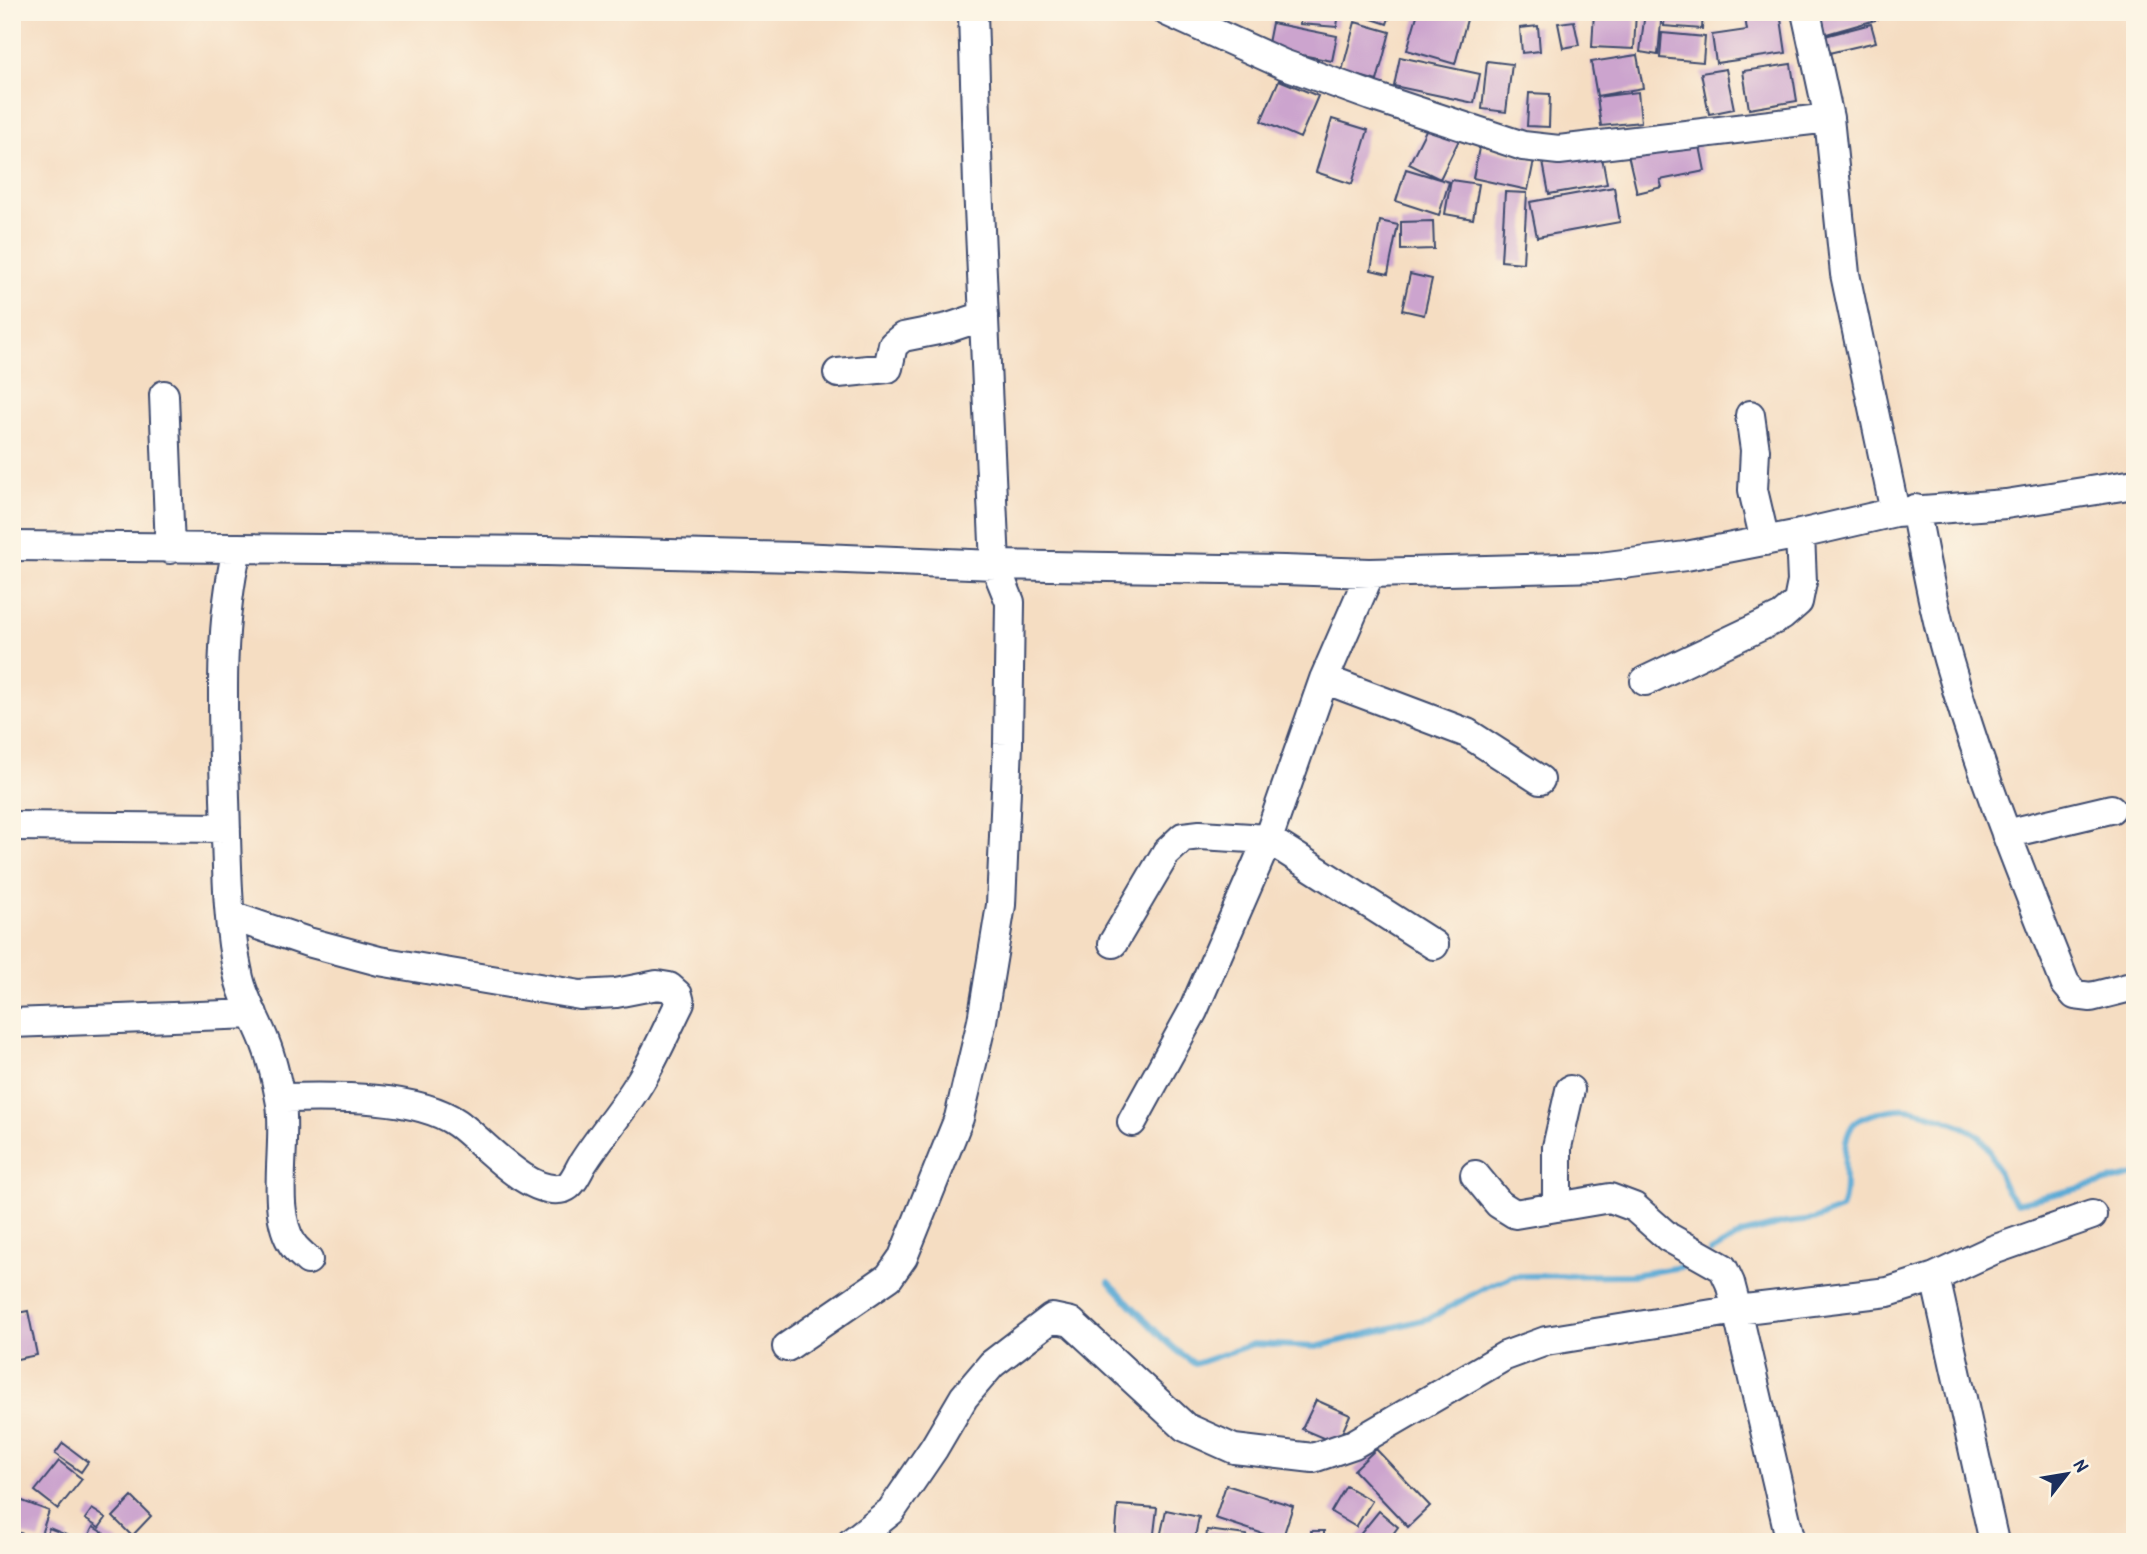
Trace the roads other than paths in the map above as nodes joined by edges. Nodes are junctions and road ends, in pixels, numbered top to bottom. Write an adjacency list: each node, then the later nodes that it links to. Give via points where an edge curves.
1 (974, 12): 5 (street)
2 (1167, 12): 4 (street, via 1283,64 1523,146 1559,150)
3 (1806, 12): 4 (street)
4 (1829, 118): 10 (street, via 1845,274)
5 (984, 316): 6 (street, via 903,337 893,345 888,368); 16 (street)
6 (838, 373)
7 (164, 395): 14 (street)
8 (1750, 415): 12 (street, via 1755,450 1753,490)
9 (2135, 484): 10 (street, via 2007,503)
10 (1905, 510): 11 (street); 24 (street, via 1952,676)
11 (1800, 534): 12 (street); 19 (street, via 1798,602 1782,616)
12 (1765, 541): 17 (street, via 1600,567)
13 (12, 546): 14 (street)
14 (170, 549): 15 (street)
15 (237, 549): 16 (street, via 547,551); 23 (street, via 228,589 222,667)
16 (995, 565): 17 (street); 41 (street, via 1010,602 1001,905 982,1021 959,1118 903,1257 889,1276)
17 (1370, 573): 18 (street)
18 (1324, 679): 20 (street, via 1467,733); 25 (street)
19 (1645, 681)
20 (1540, 780)
21 (2110, 809): 24 (street)
22 (12, 826): 23 (street)
23 (226, 828): 26 (street)
24 (2006, 834): 29 (street, via 2065,983 2075,995 2091,997)
25 (1268, 839): 27 (street, via 1183,837 1166,853); 28 (street); 34 (street, via 1193,1011)
26 (231, 916): 30 (street, via 240,982); 33 (street, via 379,961 580,995 657,985 669,987 680,1003 643,1077 571,1183 562,1188 523,1178 455,1121 424,1109 377,1099)
27 (1113, 943)
28 (1434, 945)
29 (2135, 986)
30 (253, 1014): 31 (street); 33 (street, via 275,1068)
31 (12, 1023)
32 (1570, 1090): 36 (street, via 1557,1147)
33 (280, 1098): 38 (street, via 284,1225 293,1245)
34 (1132, 1122)
35 (1475, 1175): 36 (street, via 1499,1204 1515,1214)
36 (1557, 1207): 40 (street, via 1609,1198 1634,1207 1668,1237 1723,1268)
37 (2092, 1215): 39 (street, via 1993,1250)
38 (308, 1260)
39 (1935, 1277): 40 (street, via 1888,1292); 44 (street)
40 (1737, 1310): 42 (street, via 1546,1341 1505,1356 1354,1444 1313,1458 1234,1449 1185,1427 1071,1322 1052,1318 992,1364 964,1397 891,1511); 43 (street)
41 (787, 1347)
42 (852, 1542)
43 (1791, 1542)
44 (1994, 1542)

